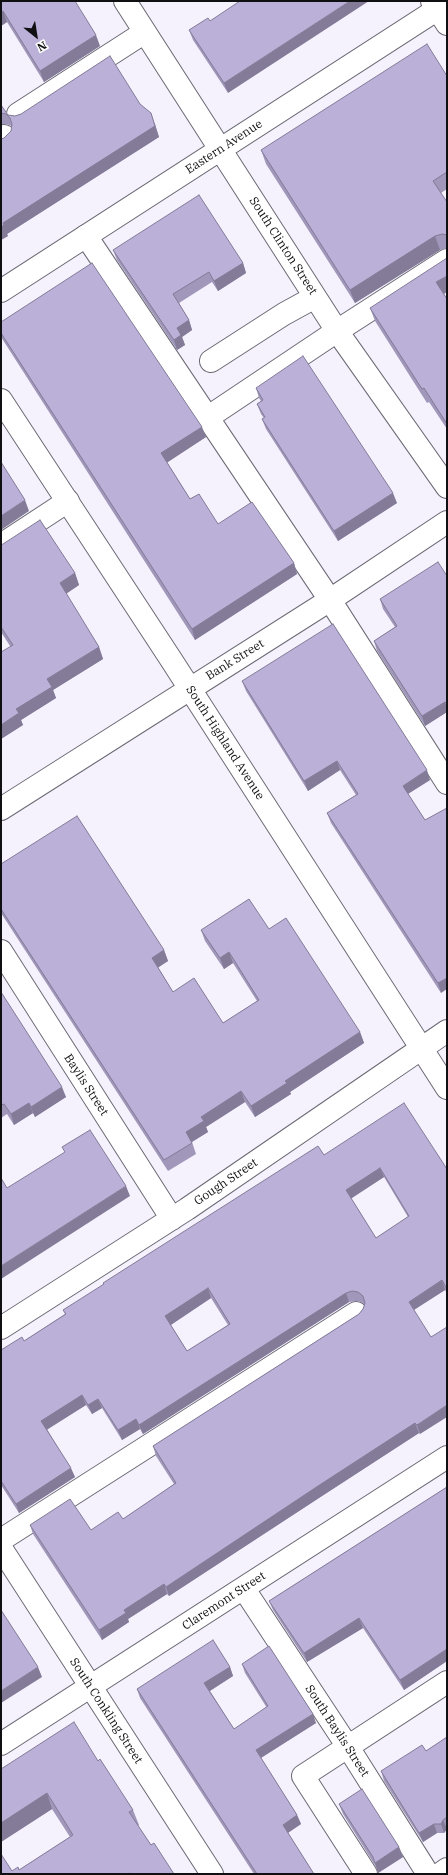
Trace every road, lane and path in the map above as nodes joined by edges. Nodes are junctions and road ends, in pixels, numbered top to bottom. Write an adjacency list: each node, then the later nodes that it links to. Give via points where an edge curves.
1 (129, 3): 3 (street, South Clinton Street)
2 (441, 9): 5 (street, Eastern Avenue)
3 (145, 32): 4 (street); 5 (street, South Clinton Street)
4 (18, 114)
5 (221, 149): 6 (street, Eastern Avenue); 9 (street, South Clinton Street)
6 (86, 236): 8 (street, Eastern Avenue); 13 (street)
7 (447, 260): 10 (street)
8 (1, 291)
9 (315, 297): 10 (street, South Clinton Street); 11 (street)
10 (336, 331): 13 (street); 14 (street, South Clinton Street)
11 (211, 361)
12 (1, 400): 15 (street, South Highland Avenue)
13 (206, 418): 18 (street)
14 (447, 487)
15 (68, 501): 17 (street); 19 (street, South Highland Avenue)
16 (447, 522): 18 (street, Bank Street)
17 (1, 545)
18 (330, 600): 19 (street, Bank Street); 20 (street)
19 (190, 689): 21 (street, Bank Street); 24 (street, South Highland Avenue)
20 (447, 783)
21 (1, 809)
22 (1, 951): 26 (street, Baylis Street)
23 (447, 1031): 24 (street, Gough Street)
24 (422, 1049): 25 (street, South Highland Avenue); 26 (street, Gough Street)
25 (447, 1088)
26 (172, 1219): 28 (street, Gough Street)
27 (356, 1313): 30 (street)
28 (1, 1328)
29 (447, 1458): 32 (street, Claremont Street)
30 (1, 1540)
31 (1, 1548): 34 (street, South Conkling Street)
32 (244, 1589): 34 (street, Claremont Street); 36 (street, South Baylis Street)
33 (447, 1682): 36 (street)
34 (90, 1687): 35 (street, Claremont Street); 38 (street, South Conkling Street)
35 (1, 1744)
36 (348, 1747): 39 (street, via 303,1776); 40 (street, South Baylis Street)
37 (447, 1869): 41 (street)
38 (212, 1874)
39 (366, 1874)
40 (428, 1874)
41 (440, 1874)

